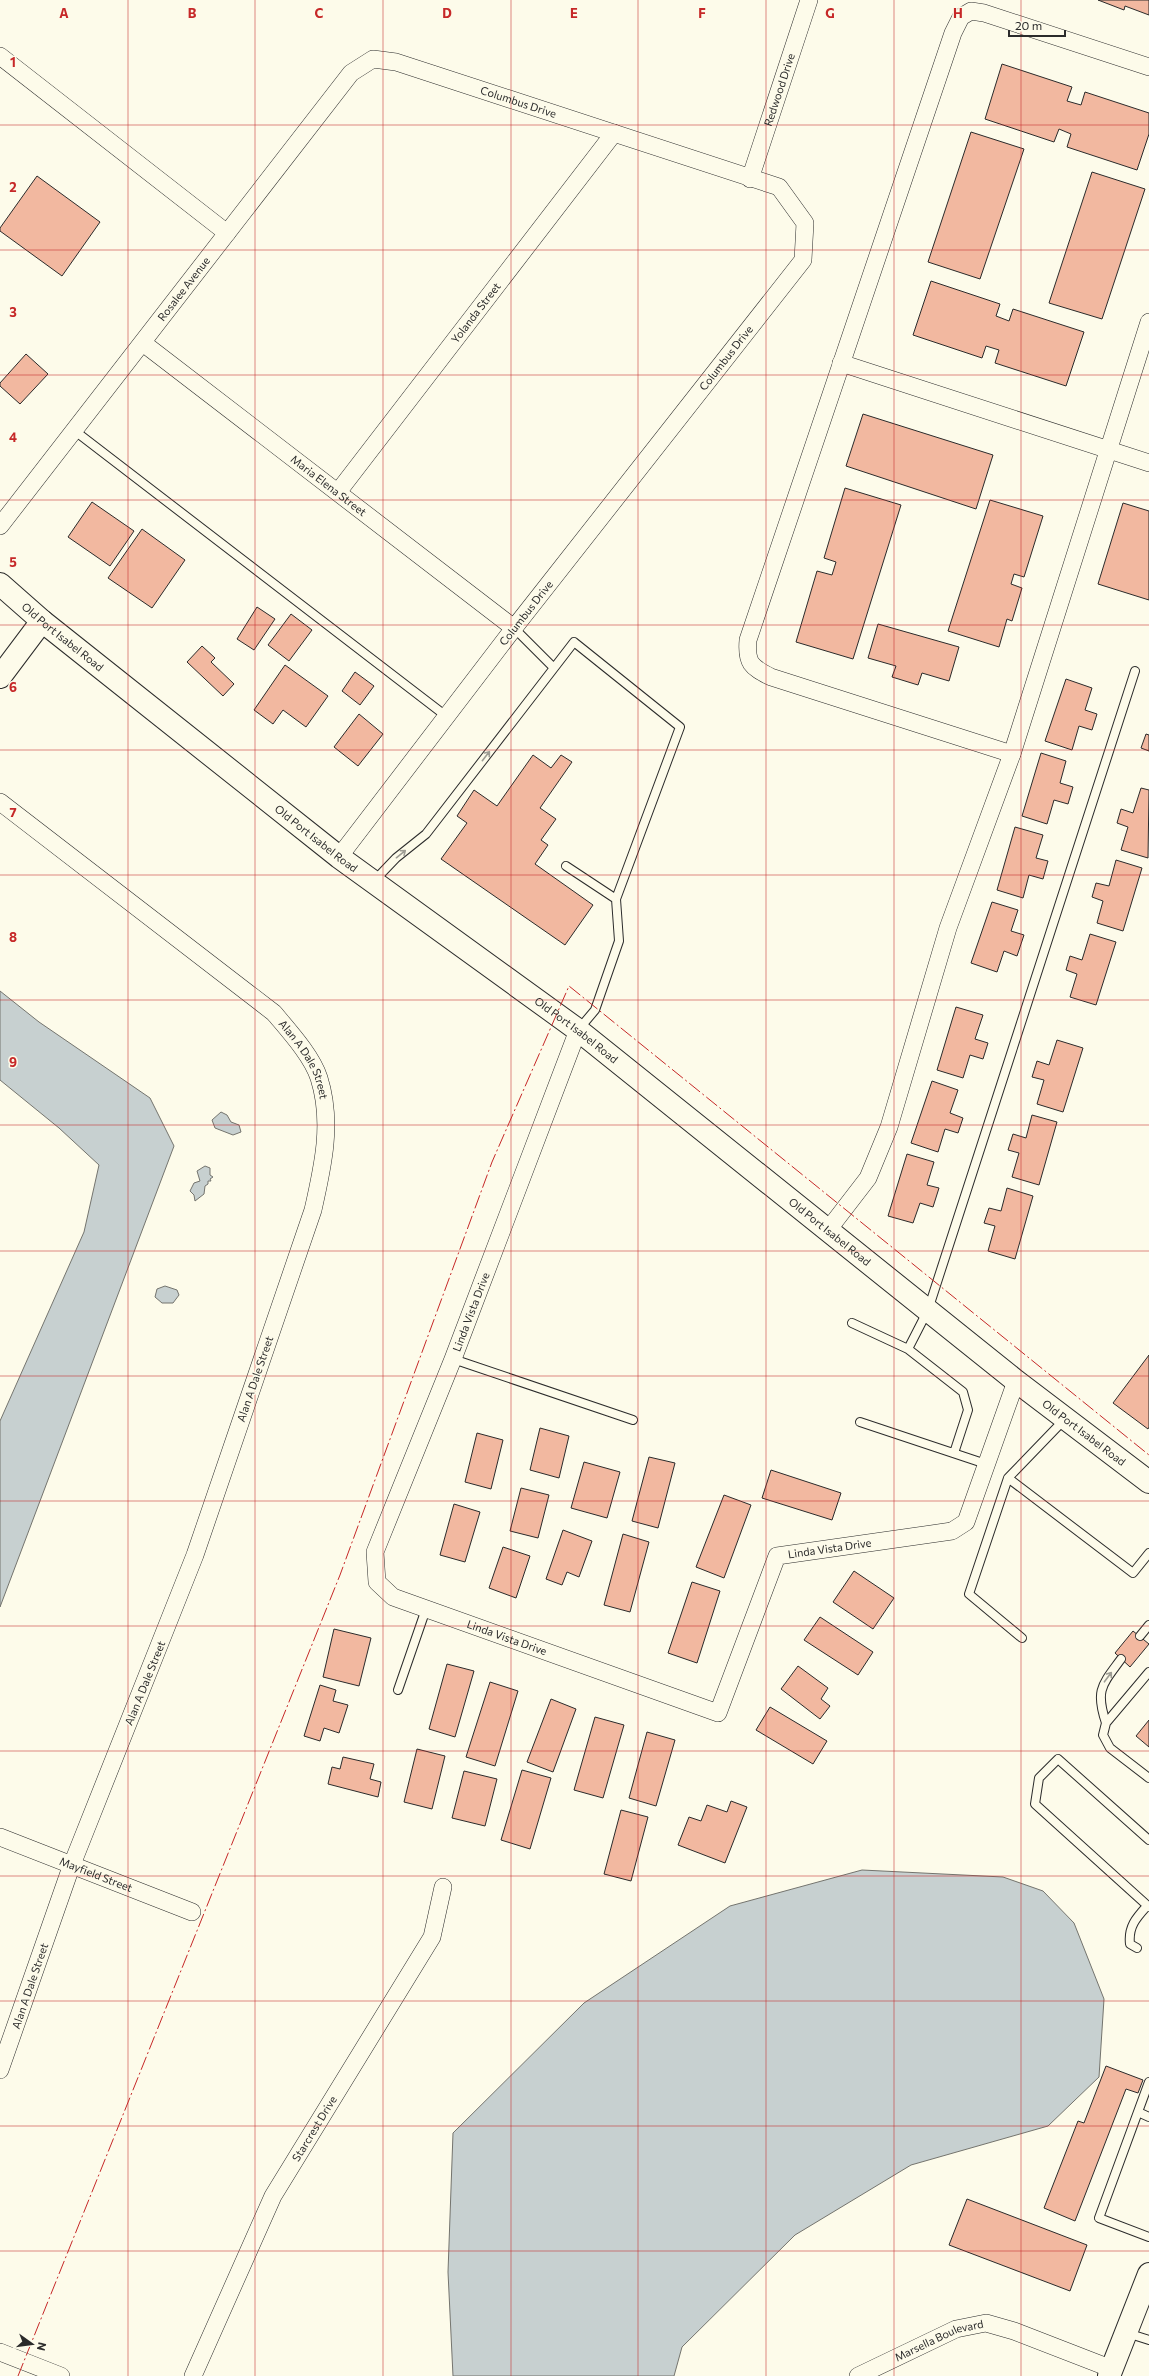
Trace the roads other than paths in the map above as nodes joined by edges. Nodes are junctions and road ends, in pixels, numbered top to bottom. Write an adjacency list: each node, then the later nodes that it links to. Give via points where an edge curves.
1 (809, 0): 6 (street, Redwood Drive)
2 (0, 56): 7 (street)
3 (373, 59): 5 (street, Columbus Drive, via 396,62); 7 (street, Rosalee Avenue, via 351,73)
4 (1149, 67): 10 (street, via 984,13 971,11 961,17 952,33)
5 (614, 133): 6 (street, Columbus Drive); 14 (street, Yolanda Street)
6 (750, 179): 18 (street, Columbus Drive, via 779,187 805,223 803,260)
7 (227, 233): 9 (street, Rosalee Avenue)
8 (1149, 322): 12 (street)
9 (143, 343): 11 (street, Rosalee Avenue); 14 (street, Maria Elena Street)
10 (841, 363): 12 (street); 23 (street, via 748,640 747,655 750,662 756,670 770,677)
11 (75, 431): 15 (street, Rosalee Avenue); 22 (lane)
12 (1107, 450): 13 (street); 23 (street)
13 (1149, 463)
14 (338, 492): 18 (street, Maria Elena Street)
15 (0, 526)
16 (0, 584): 17 (street, Old Port Isabel Road)
17 (42, 621): 21 (street); 25 (street, Old Port Isabel Road)
18 (514, 628): 19 (lane); 22 (street, Columbus Drive)
19 (554, 668): 27 (lane, one-way to 19, via 396,858 426,834); 28 (lane, via 574,642 680,727)
20 (1135, 671): 31 (lane)
21 (0, 677)
22 (446, 716): 25 (street, Columbus Drive)
23 (1012, 754): 30 (street, via 948,928 889,1127 868,1178)
24 (0, 802): 55 (street, Alan A Dale Street, via 274,1013 300,1045 319,1077 327,1120 324,1162 313,1210 195,1555)
25 (338, 857): 27 (street, Old Port Isabel Road)
26 (566, 866): 28 (lane)
27 (374, 882): 29 (street, Old Port Isabel Road)
28 (616, 899): 29 (lane, via 619,941 595,1010)
29 (578, 1030): 30 (street, Old Port Isabel Road); 34 (street, Linda Vista Drive)
30 (828, 1230): 31 (street, Old Port Isabel Road)
31 (928, 1310): 33 (lane); 35 (street, Old Port Isabel Road)
32 (852, 1323): 33 (lane)
33 (908, 1349): 39 (lane, via 963,1392 968,1410)
34 (452, 1359): 37 (lane); 44 (street, Linda Vista Drive, via 375,1552 377,1582 393,1597)
35 (1016, 1381): 36 (street, Old Port Isabel Road); 40 (street, Linda Vista Drive)
36 (1066, 1419): 41 (lane); 42 (street, Old Port Isabel Road)
37 (633, 1420)
38 (860, 1422): 39 (lane)
39 (954, 1453): 40 (lane)
40 (986, 1464): 44 (street, Linda Vista Drive, via 966,1522 952,1531 777,1556 718,1713)
41 (1008, 1478): 43 (lane, via 1133,1572); 47 (lane, via 969,1594)
42 (1149, 1482)
43 (1149, 1553)
44 (426, 1609): 50 (lane)
45 (1149, 1625): 46 (lane)
46 (1140, 1636)
47 (1022, 1638)
48 (1121, 1659): 51 (lane, one-way to 48, via 1102,1710 1101,1686)
49 (1149, 1672): 51 (lane)
50 (398, 1690)
51 (1106, 1723): 52 (lane, via 1103,1735 1110,1748)
52 (1149, 1778)
53 (0, 1837): 55 (street, Mayfield Street)
54 (1149, 1840): 57 (lane, via 1058,1759 1039,1778 1035,1804)
55 (71, 1867): 58 (street, Mayfield Street); 60 (street, Alan A Dale Street)
56 (443, 1887): 71 (street, Starcrest Drive, via 432,1937 274,2196)
57 (1148, 1907): 59 (lane, via 1134,1920 1129,1934 1130,1944)
58 (192, 1912)
59 (1137, 1948)
60 (0, 2070)
61 (1149, 2082): 62 (lane)
62 (1138, 2112): 63 (lane); 64 (lane, via 1099,2218)
63 (1149, 2117)
64 (1149, 2237)
65 (1149, 2274): 66 (street)
66 (1126, 2333): 67 (lane); 69 (street)
67 (1148, 2342)
68 (0, 2352): 70 (street)
69 (1111, 2372): 72 (street, Marsella Boulevard, via 1014,2331 986,2323 956,2329)
70 (61, 2376)
71 (193, 2376)
72 (858, 2376)

